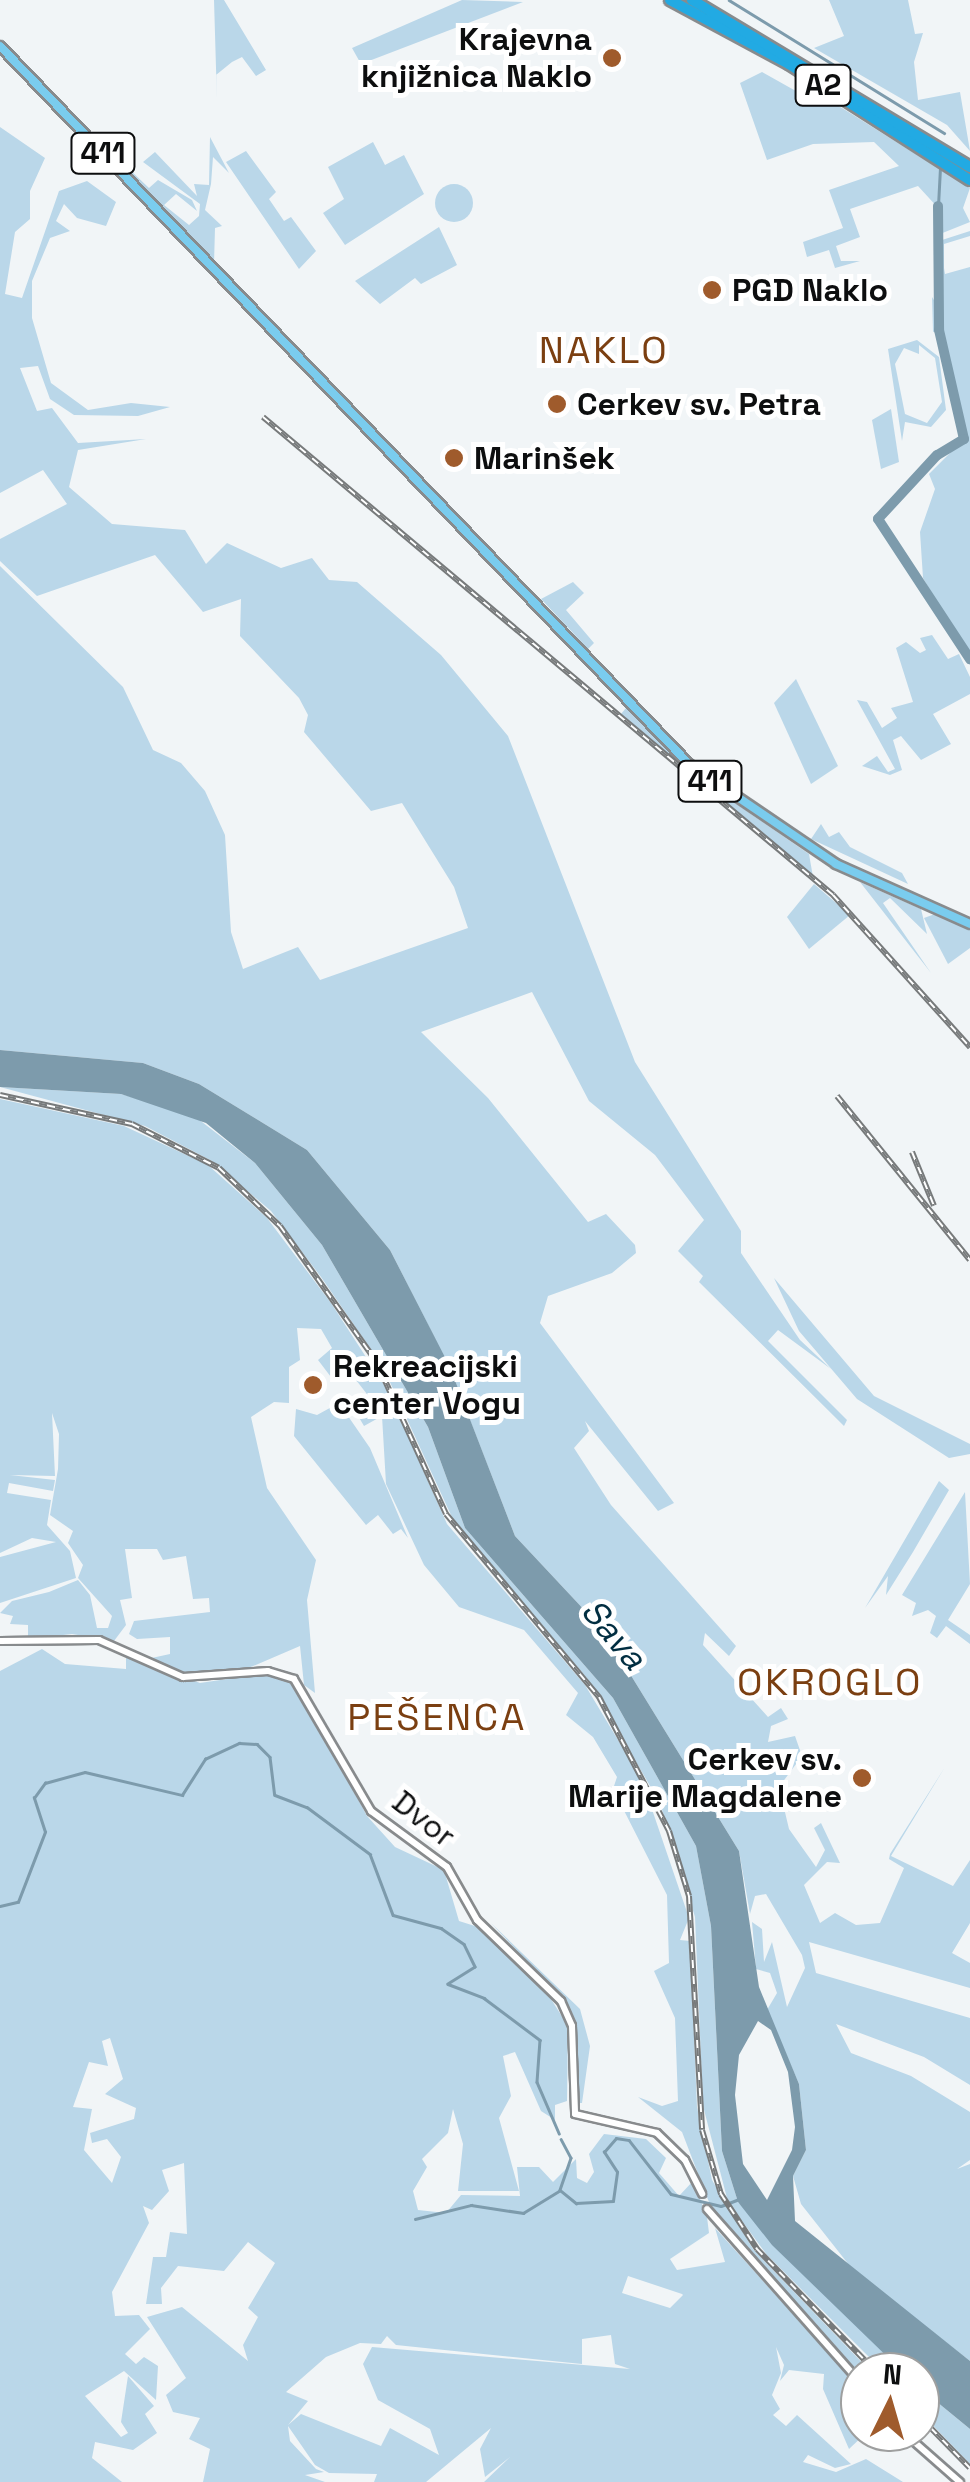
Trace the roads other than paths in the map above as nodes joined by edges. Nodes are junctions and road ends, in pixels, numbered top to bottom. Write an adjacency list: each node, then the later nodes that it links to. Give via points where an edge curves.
1 (670, 0): 5 (highway, A2, via 804,73)
2 (692, 0): 4 (highway, A2)
3 (0, 46): 6 (main road, 411, via 689,764 836,864)
4 (970, 167)
5 (970, 180)
6 (970, 924)
7 (0, 1642): 8 (street, Dvor, via 99,1640 183,1677 268,1670 294,1678 372,1811 446,1867 477,1920 561,2001 572,2026 575,2114 656,2133 686,2160)
8 (702, 2194)
9 (707, 2209): 10 (street)
10 (840, 2359)
11 (926, 2452): 12 (street)
12 (960, 2482)

